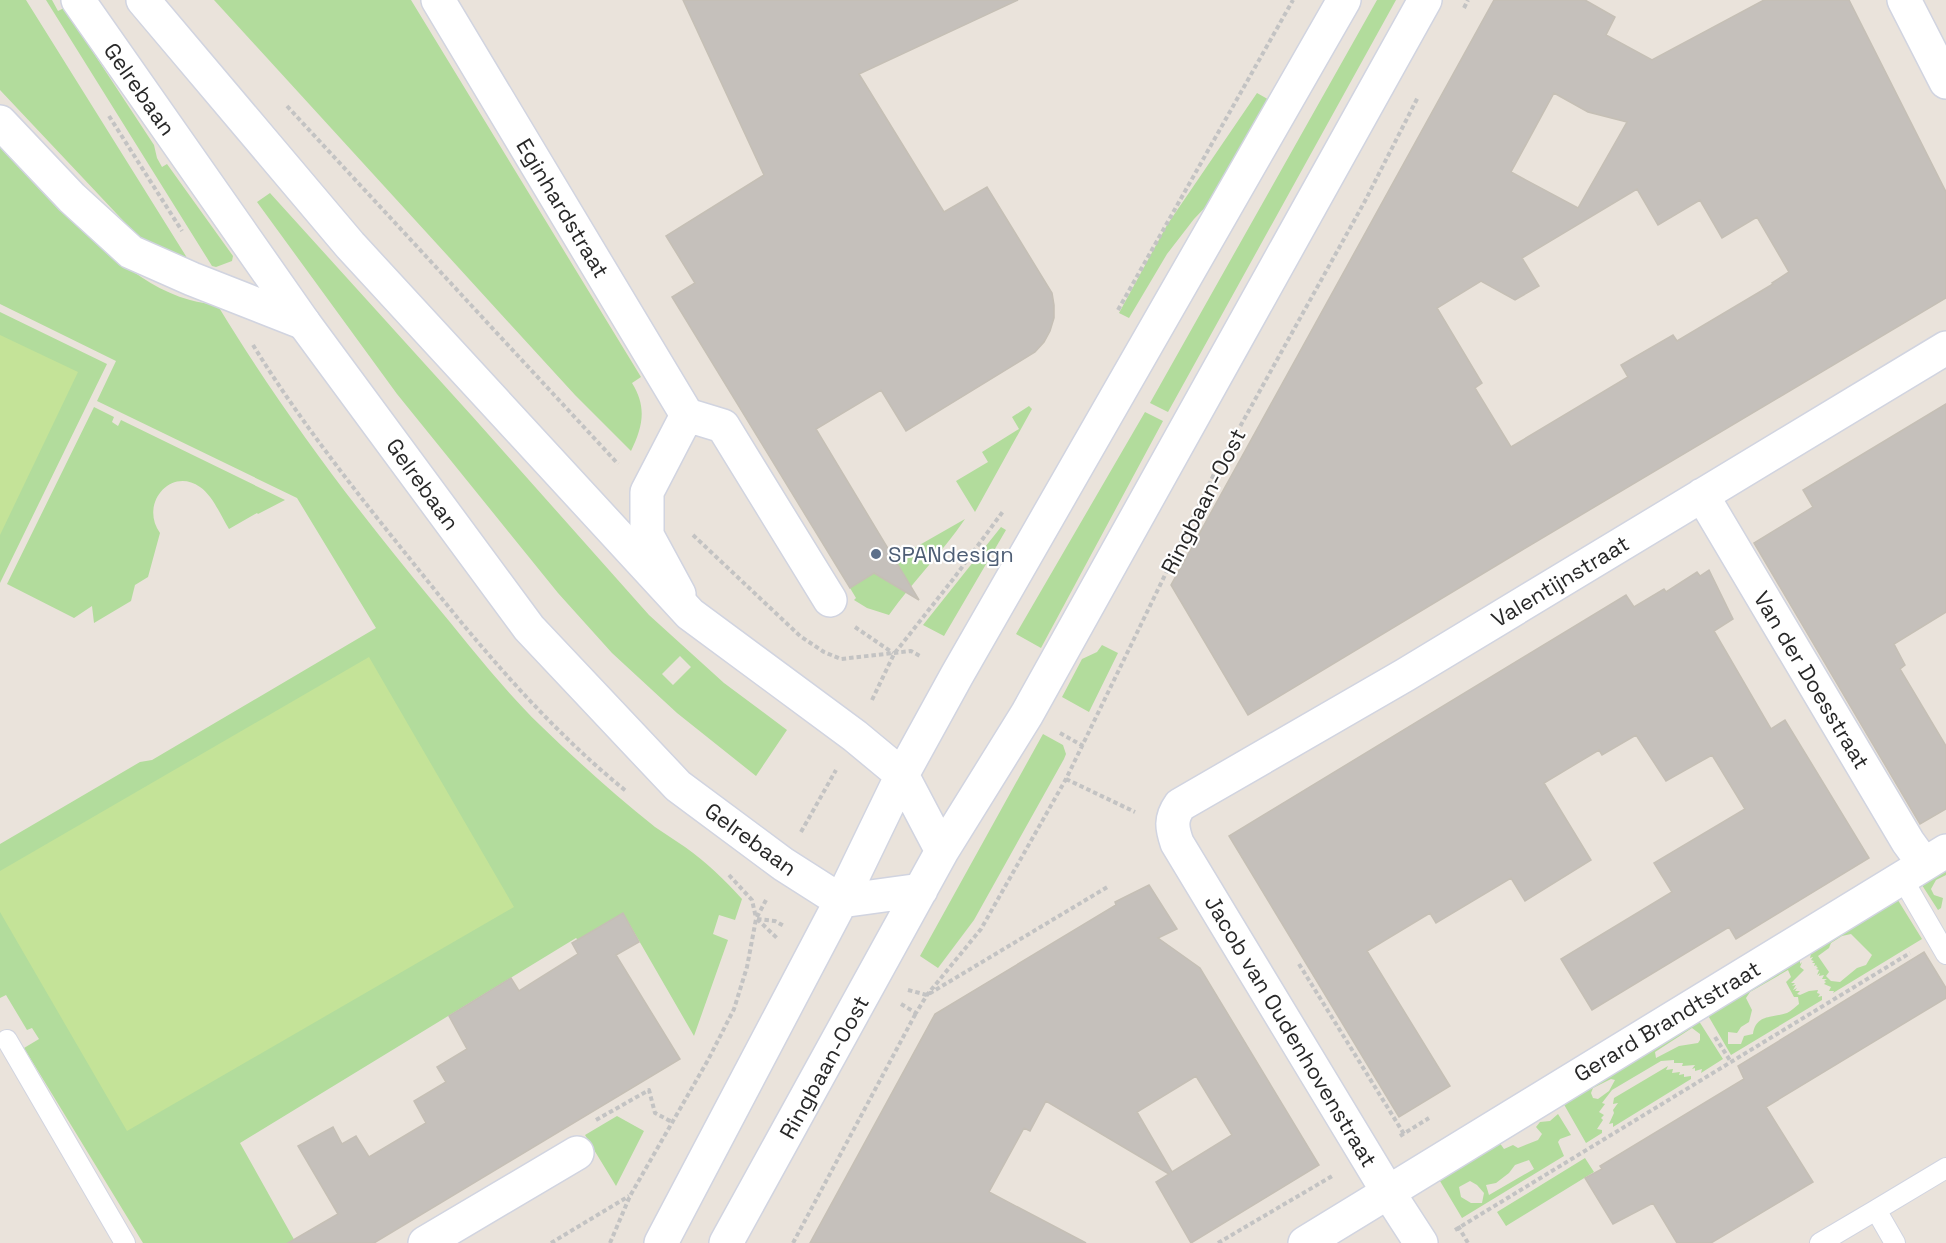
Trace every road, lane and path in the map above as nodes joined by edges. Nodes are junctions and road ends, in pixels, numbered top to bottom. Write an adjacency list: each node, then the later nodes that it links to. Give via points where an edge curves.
1 (78, 0): 15 (street, Gelrebaan)
2 (143, 0): 23 (street, via 350,245)
3 (438, 0): 17 (street, Eginhardstraat)
4 (1293, 0): 14 (path)
5 (1344, 0): 26 (street)
6 (1425, 0): 29 (street, Ringbaan-Oost, via 1027,714)
7 (1468, 0): 9 (path)
8 (1904, 0): 10 (street)
9 (1463, 10)
10 (1946, 82)
11 (1419, 95): 27 (path, Ringbaan-Oost, via 1216,470)
12 (285, 104): 18 (path)
13 (0, 123): 15 (street, via 131,252)
14 (1116, 315)
15 (304, 323): 30 (street, Gelrebaan, via 529,628 678,786)
16 (1946, 348): 19 (street, Valentijnstraat)
17 (687, 415): 18 (street); 22 (street, via 723,426)
18 (647, 492): 23 (street, via 647,535)
19 (1702, 495): 28 (street, Valentijnstraat, via 1405,675 1195,796); 31 (street, Van der Doesstraat)
20 (1005, 508): 24 (path)
21 (690, 532): 24 (path, via 800,636 824,652 841,659)
22 (830, 600): 24 (path, via 851,625)
23 (690, 614): 25 (street)
24 (894, 654): 25 (path)
25 (855, 736): 26 (street); 30 (path)
26 (902, 775): 29 (street); 34 (street)
27 (1066, 779): 28 (path, via 1148,816); 32 (path, Ringbaan-Oost, via 981,929 927,995)
28 (1174, 814): 43 (street, Jacob van Oudenhovenstraat, via 1172,828 1178,843)
29 (942, 851): 33 (street, Ringbaan-Oost)
30 (783, 864): 34 (street, Gelrebaan); 39 (path, via 756,919 734,1009)
31 (1924, 864): 35 (lane); 42 (street, Gerard Brandtstraat)
32 (1109, 886)
33 (921, 890): 34 (street); 53 (street, Ringbaan-Oost)
34 (841, 901): 52 (street)
35 (1941, 946): 46 (path)
36 (1293, 955): 42 (path)
37 (916, 1012): 54 (path)
38 (8, 1040): 48 (lane)
39 (672, 1122): 40 (path, via 655,1113 649,1090 575,1133); 44 (path)
40 (577, 1153): 49 (street)
41 (1946, 1168): 45 (lane)
42 (1424, 1170): 43 (street, Gerard Brandtstraat); 46 (path)
43 (1388, 1192): 47 (street, Jacob van Oudenhovenstraat); 55 (street, Gerard Brandtstraat)
44 (630, 1196): 50 (path); 51 (path)
45 (1875, 1210): 57 (lane); 58 (lane)
46 (1459, 1228): 47 (path); 56 (path)
47 (1436, 1238)
48 (125, 1243)
49 (425, 1243)
50 (551, 1243)
51 (610, 1243)
52 (661, 1243)
53 (726, 1243)
54 (793, 1243)
55 (1305, 1243)
56 (1468, 1243)
57 (1820, 1243)
58 (1895, 1243)

